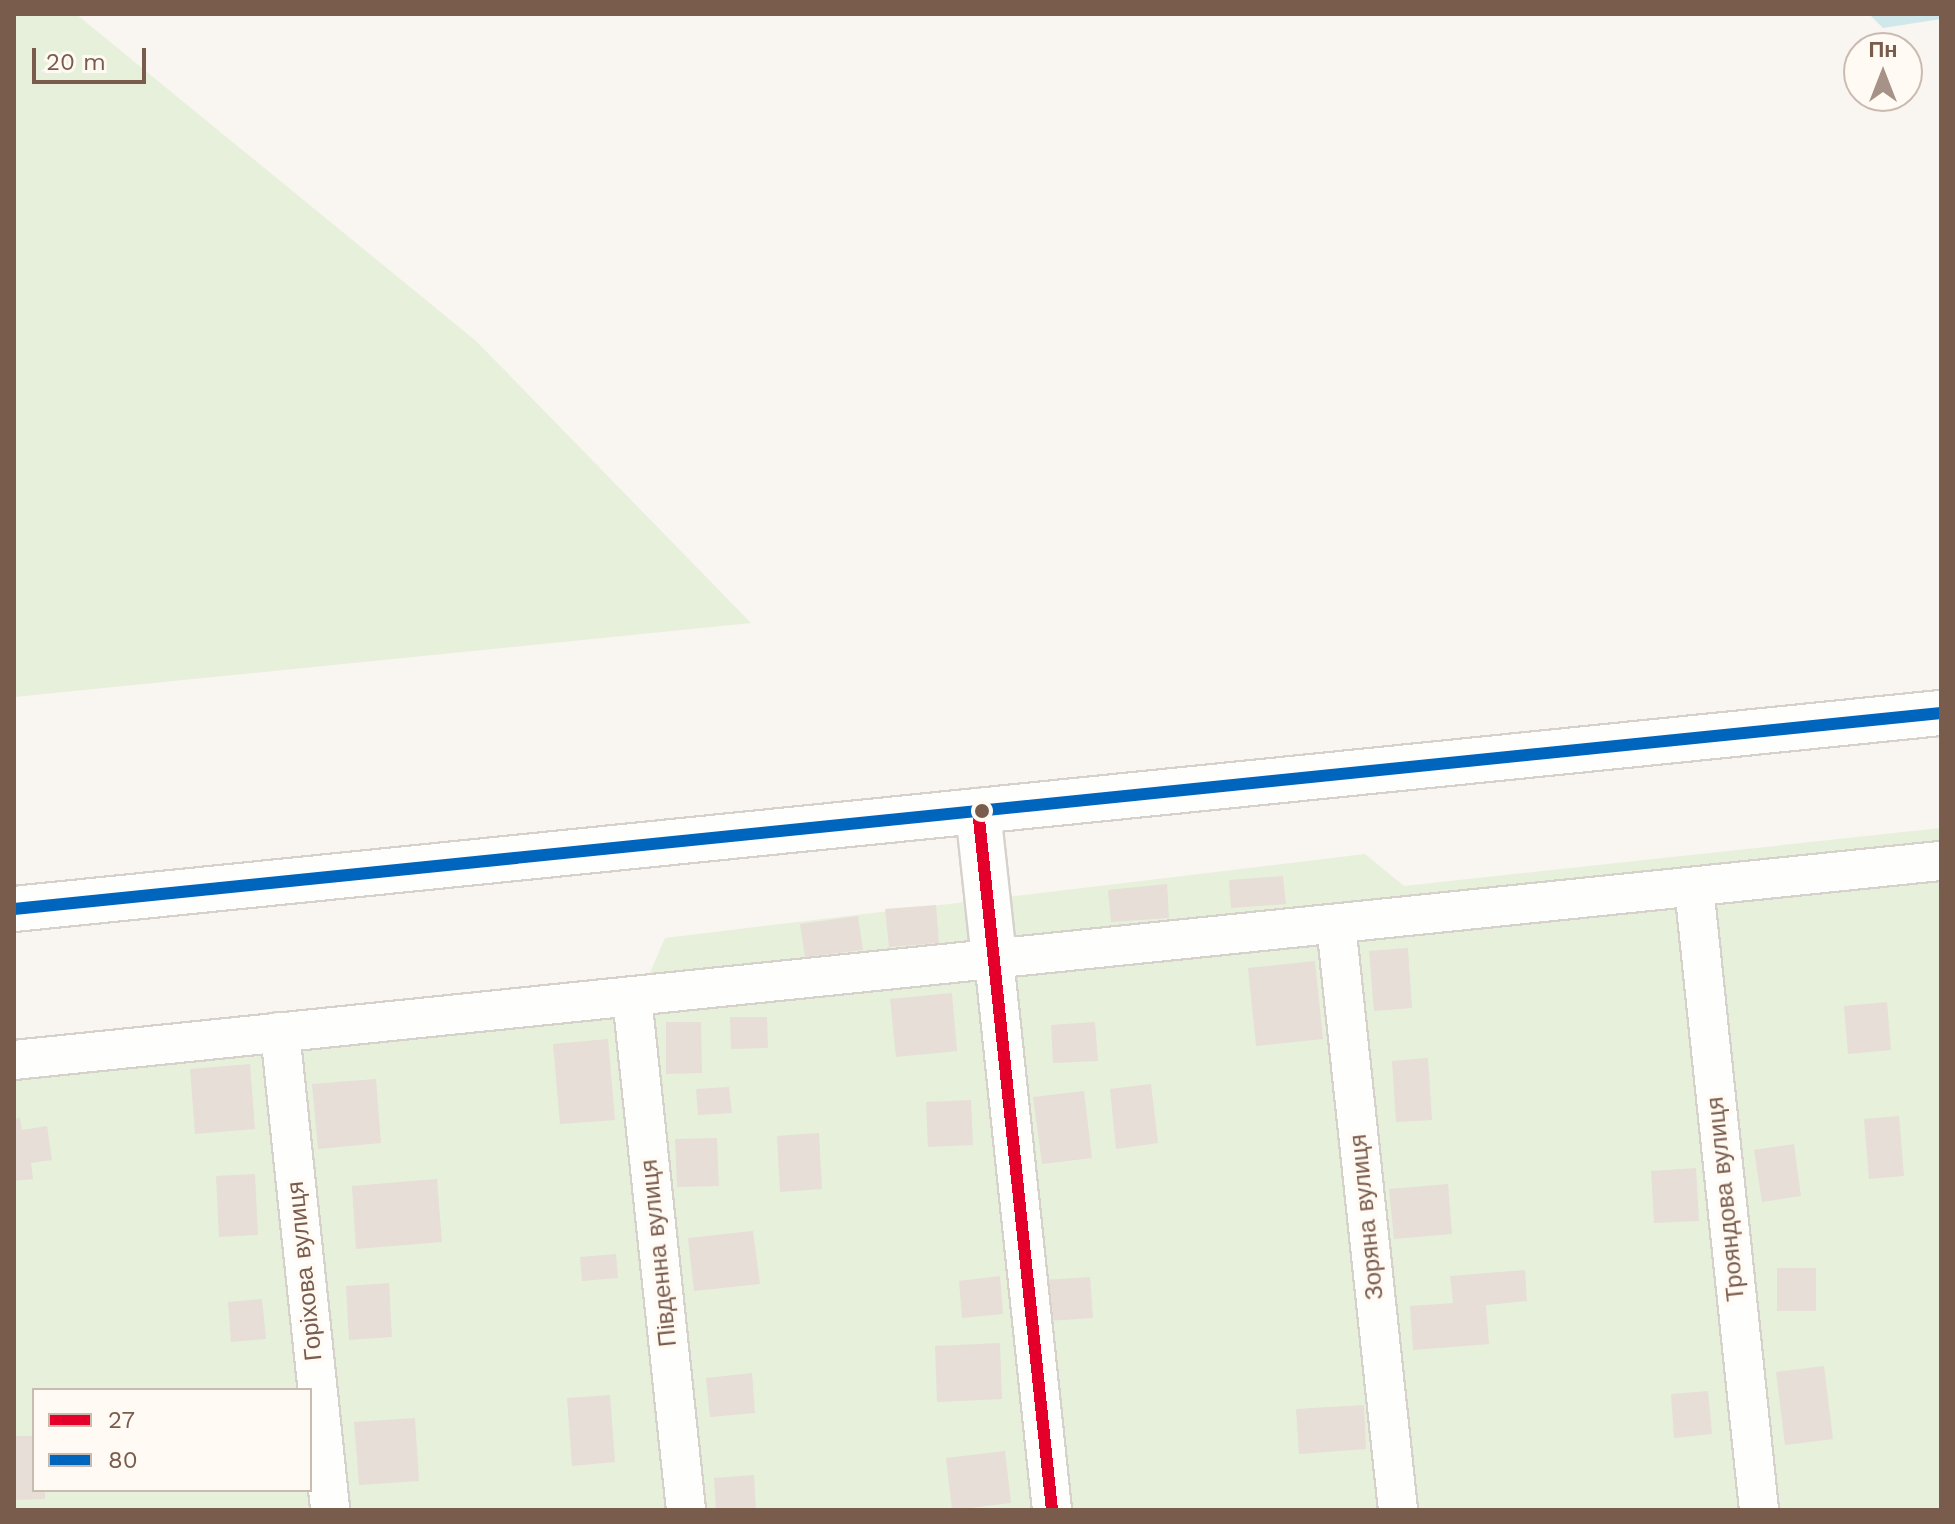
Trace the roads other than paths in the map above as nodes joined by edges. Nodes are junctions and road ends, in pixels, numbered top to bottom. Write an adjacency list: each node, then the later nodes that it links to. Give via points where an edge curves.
1 (1941, 713): 2 (street)
2 (978, 811): 5 (street); 7 (street)
3 (1941, 861): 4 (street)
4 (1694, 887): 6 (street); 15 (street, Трояндова вулиця)
5 (14, 909)
6 (1336, 924): 7 (street); 14 (street, Зоряна вулиця)
7 (994, 959): 8 (street); 13 (street)
8 (632, 997): 9 (street); 12 (street, Південна вулиця)
9 (280, 1032): 10 (street); 11 (street, Горіхова вулиця)
10 (14, 1060)
11 (330, 1510)
12 (686, 1510)
13 (1052, 1510)
14 (1398, 1510)
15 (1759, 1510)

